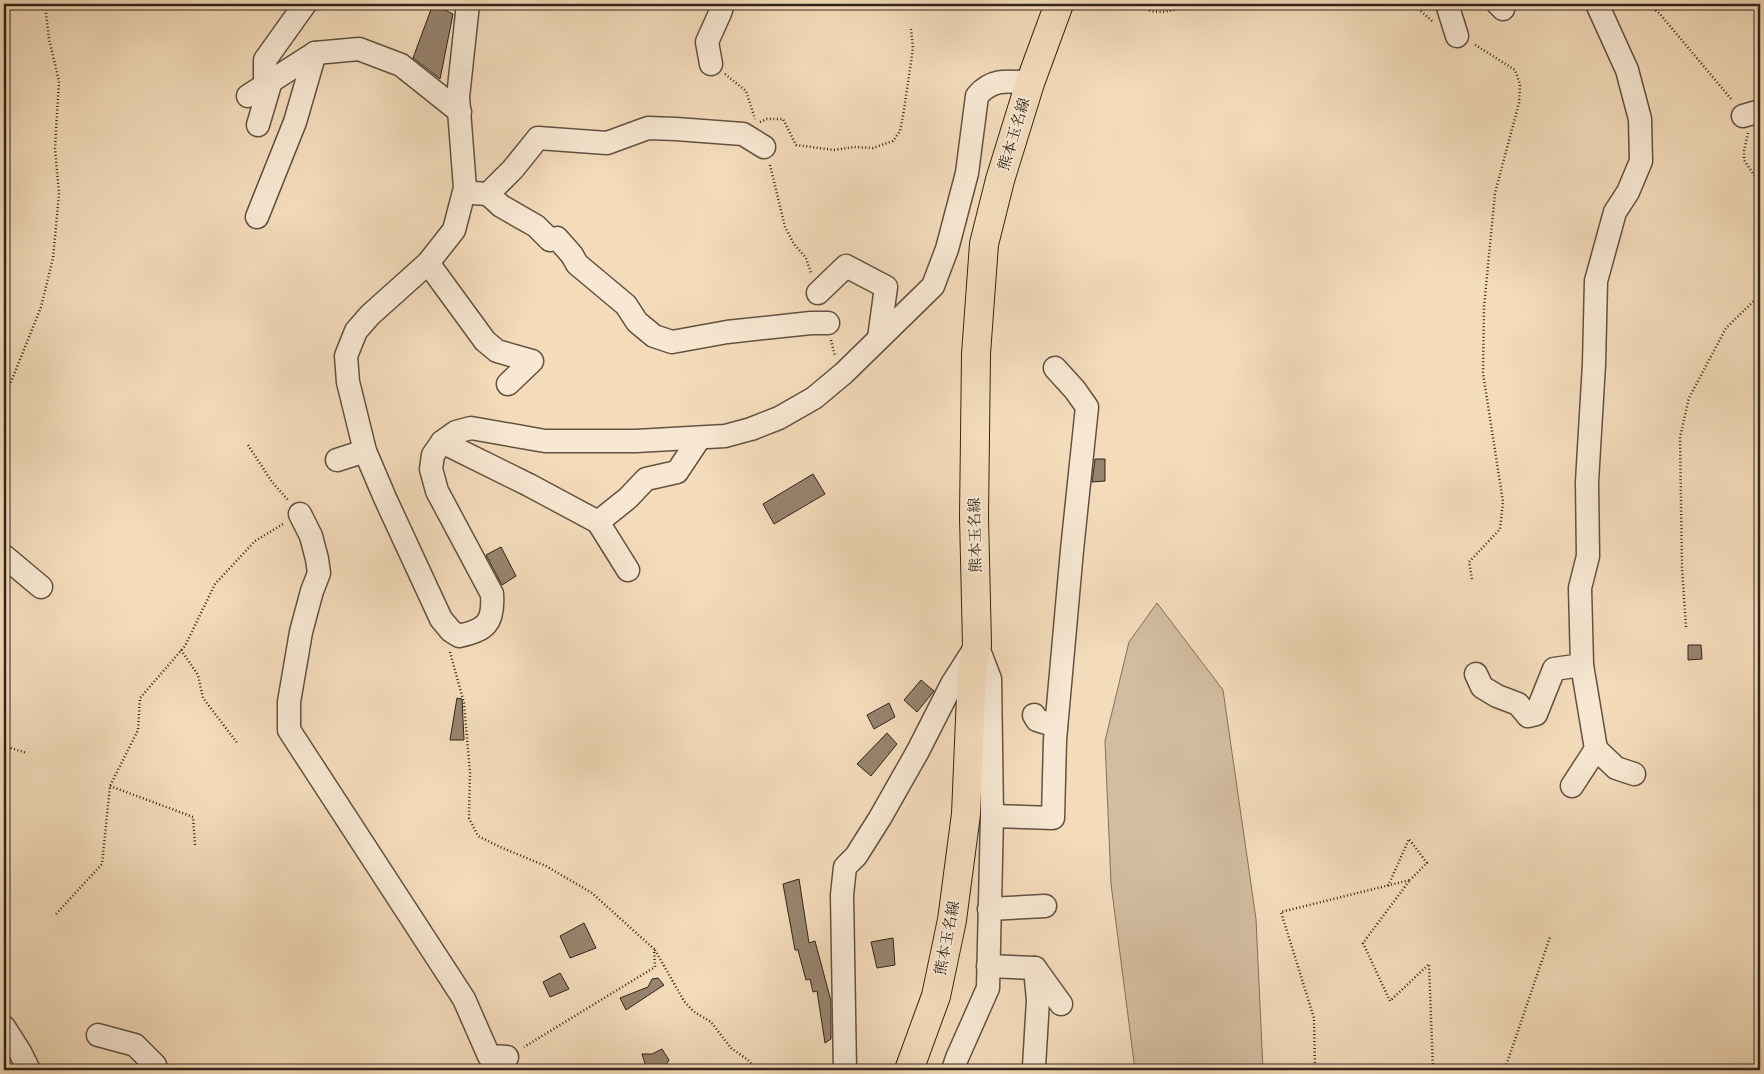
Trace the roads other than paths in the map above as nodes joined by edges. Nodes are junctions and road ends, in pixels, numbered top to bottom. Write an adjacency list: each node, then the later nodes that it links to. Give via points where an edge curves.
1 (305, 4): 11 (street, via 265,60)
2 (468, 4): 12 (street, via 458,97)
3 (722, 4): 9 (street, via 708,42)
4 (1059, 4): 10 (main road, 熊本玉名線)
5 (1447, 4): 7 (street)
6 (1597, 4): 34 (street, via 1627,70 1636,102 1640,119 1641,161 1615,212 1596,281 1587,482 1588,556 1580,588)
7 (1457, 36)
8 (315, 53): 11 (street); 12 (street, via 359,49 401,65); 17 (street, via 295,122)
9 (711, 64)
10 (1030, 83): 21 (street, via 993,83 977,96 967,173 947,249 933,286); 33 (main road, 熊本玉名線, via 984,244 976,354 974,517)
11 (261, 87): 13 (street)
12 (460, 112): 15 (street)
13 (258, 125)
14 (764, 147): 16 (street, via 743,134 676,129 648,128 607,142 538,138)
15 (464, 192): 16 (street); 18 (street, via 454,230)
16 (488, 194): 20 (street, via 501,206 536,226 550,240 557,238 577,264 626,305 637,322 654,336 672,342 737,331)
17 (257, 217)
18 (428, 263): 23 (street, via 485,341 497,351 532,361); 26 (street, via 370,315 356,331 346,356 348,382)
19 (818, 293): 21 (street, via 846,266 886,287)
20 (828, 324)
21 (879, 338): 24 (street, via 814,398 779,418 751,429)
22 (1055, 368): 37 (street, via 1087,407)
23 (508, 384)
24 (699, 439): 25 (street, via 545,441 471,428 456,432); 29 (street, via 677,472 646,479)
25 (442, 442): 26 (street, via 433,455 431,468 437,491 492,594 493,608 487,624 475,633 459,636 441,619); 29 (street)
26 (365, 451): 27 (street)
27 (337, 460)
28 (300, 514): 49 (street, via 311,536 319,573 301,632 289,702 289,730 464,999 489,1056)
29 (598, 522): 31 (street)
30 (4, 556): 32 (street)
31 (628, 570)
32 (41, 587)
33 (977, 645): 41 (street, via 990,679); 53 (street, via 952,684 880,818 856,856 845,867 842,895); 54 (main road, 熊本玉名線, via 972,670 966,814 952,920 936,996)
34 (1582, 665): 35 (street, via 1554,669 1536,714 1528,716 1518,704 1482,687); 38 (street)
35 (1476, 674)
36 (1034, 715): 37 (street, via 1037,720)
37 (1056, 726): 41 (street, via 1053,818)
38 (1596, 749): 39 (street, via 1616,768); 40 (street)
39 (1634, 774)
40 (1572, 786)
41 (992, 816): 43 (street)
42 (1045, 906): 43 (street)
43 (988, 909): 44 (street)
44 (988, 966): 45 (street); 55 (street, via 988,988)
45 (1035, 968): 46 (street); 50 (street, via 1038,1000)
46 (1061, 1004)
47 (4, 1027): 51 (street)
48 (98, 1036): 52 (street, via 135,1045)
49 (507, 1057)
50 (1034, 1067)
51 (29, 1070)
52 (156, 1070)
53 (845, 1070)
54 (909, 1070)
55 (953, 1070)

